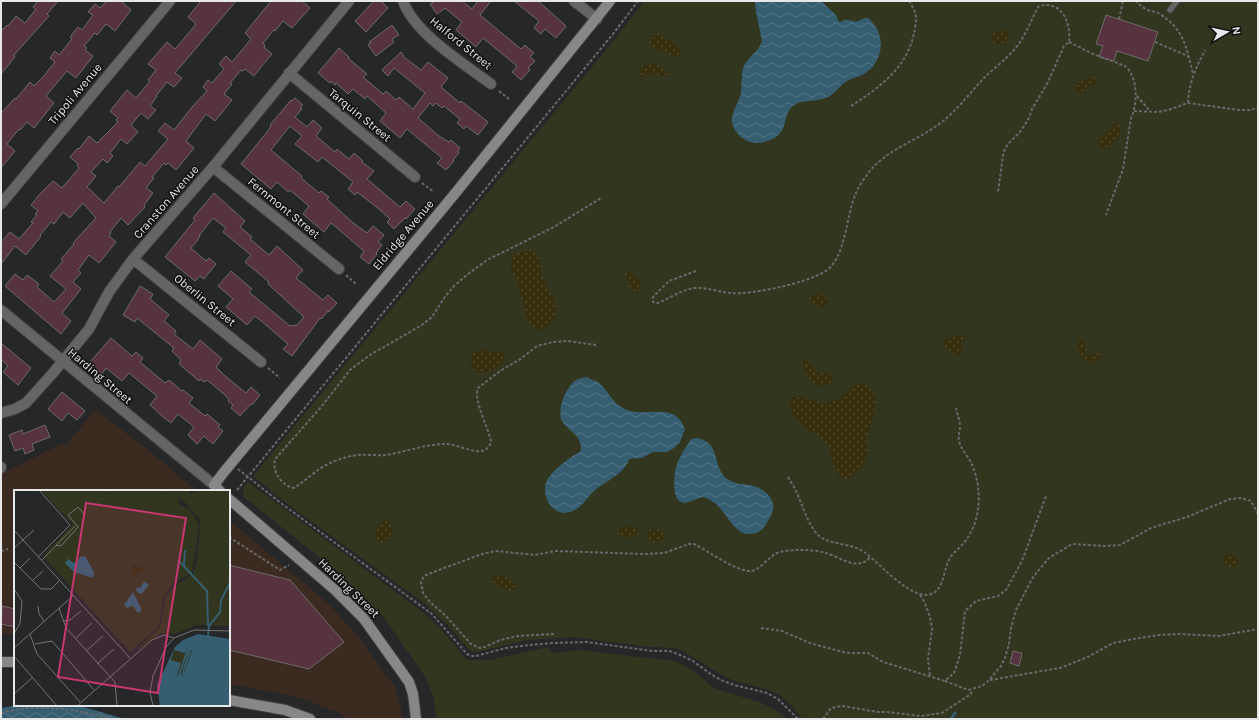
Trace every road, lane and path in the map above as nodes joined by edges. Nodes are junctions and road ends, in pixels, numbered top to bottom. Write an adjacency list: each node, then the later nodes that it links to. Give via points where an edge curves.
1 (170, 1): 33 (street, Tripoli Avenue)
2 (348, 1): 18 (street, Cranston Avenue)
3 (403, 1): 20 (street, Halford Street, via 414,21 427,36)
4 (574, 1): 12 (street)
5 (610, 1): 12 (street, Eldridge Avenue)
6 (638, 1): 47 (path, via 598,53)
7 (909, 1): 24 (path, via 915,13 910,48 901,64 882,85)
8 (1123, 1): 13 (path)
9 (1135, 1): 17 (path, via 1147,10 1158,12 1176,28 1184,39)
10 (1177, 1): 11 (lane)
11 (1170, 10)
12 (597, 19): 46 (street, Eldridge Avenue)
13 (1119, 19)
14 (1069, 42): 21 (path, via 1129,69); 31 (path, via 1064,46 1025,125 1008,144 1003,155); 37 (path, via 1069,29 1060,8 1052,3 1039,6 1017,46 962,104 944,121 877,163 856,192 838,255 831,268 823,273 796,283 742,293 695,288 658,303 653,302 653,297 669,281)
15 (1155, 42): 17 (path)
16 (1205, 50): 19 (path)
17 (1188, 56): 19 (path)
18 (289, 73): 28 (street, Cranston Avenue); 29 (street, Tarquin Street)
19 (1193, 74): 23 (path)
20 (491, 84): 22 (path)
21 (1136, 95): 26 (path); 27 (path)
22 (510, 100)
23 (1188, 103): 25 (path, via 1238,110); 27 (path, via 1168,110)
24 (851, 106)
25 (1258, 107)
26 (1134, 111): 27 (path); 34 (path, via 1123,169)
27 (1150, 111)
28 (213, 167): 35 (street, Cranston Avenue); 36 (street, Fernmont Street)
29 (415, 177): 30 (path)
30 (434, 192)
31 (998, 192)
32 (601, 198): 40 (path, via 554,227 487,260 454,286 432,317 350,370 275,459 273,466 284,483 294,488 327,465 346,457 384,455 446,444 474,451 486,450 492,442 480,409 478,388 537,346 568,341)
33 (1, 204)
34 (1106, 215)
35 (133, 259): 41 (street, Cranston Avenue, via 109,292 89,329); 42 (street, Oberlin Street)
36 (339, 269): 38 (path)
37 (696, 271)
38 (357, 285)
39 (1, 310): 41 (street, Harding Street)
40 (596, 345)
41 (62, 361): 45 (street, Cranston Avenue, via 26,403); 49 (street, Harding Street)
42 (261, 362): 43 (path)
43 (280, 378)
44 (956, 408): 59 (path, via 960,427 959,442 973,466 977,481 976,521 966,540 950,559 938,589 932,594)
45 (1, 413)
46 (231, 464): 47 (path); 49 (street, Eldridge Avenue)
47 (248, 476): 50 (path); 74 (path, via 432,614 471,656 506,648 587,642 670,651 693,661 721,680 778,698)
48 (788, 477): 57 (path, via 811,526 824,540 854,546)
49 (217, 488)
50 (237, 490)
51 (1046, 496): 66 (path, via 1022,561 1006,590 998,596 976,601 965,612 960,655 954,673)
52 (230, 500): 73 (street, Harding Street, via 335,590 364,619 409,682)
53 (1258, 514): 67 (path, via 1251,502 1241,498 1230,499 1187,518 1151,528 1120,545 1072,544 1049,558 1034,577 1016,610 1005,658)
54 (230, 538): 58 (path, via 280,570)
55 (8, 549): 56 (path)
56 (1, 551)
57 (870, 557): 59 (path, via 892,578); 62 (path, via 867,562 857,564 824,552 786,551 776,554 756,570 750,571 734,566 694,544 644,554 555,551 535,555 497,551 436,570 424,576 421,582 423,593 430,602 474,646 485,647 500,640 528,635)
58 (289, 565)
59 (919, 594): 65 (path, via 925,603 932,629 928,659)
60 (761, 628): 65 (path, via 782,631 810,643 847,652 868,653 883,662)
61 (1258, 629): 67 (path, via 1219,636 1160,635 1113,643 1060,668)
62 (554, 634)
63 (1, 662): 64 (street)
64 (14, 662)
65 (930, 677): 66 (path)
66 (945, 681): 68 (path)
67 (988, 681): 68 (path)
68 (972, 690): 75 (path, via 942,713 921,716 842,706 831,708)
69 (230, 700): 72 (street, via 285,710)
70 (1, 713): 71 (path, via 9,710 53,708 88,712)
71 (112, 719)
72 (310, 719)
73 (416, 719)
74 (798, 719)
75 (823, 719)

